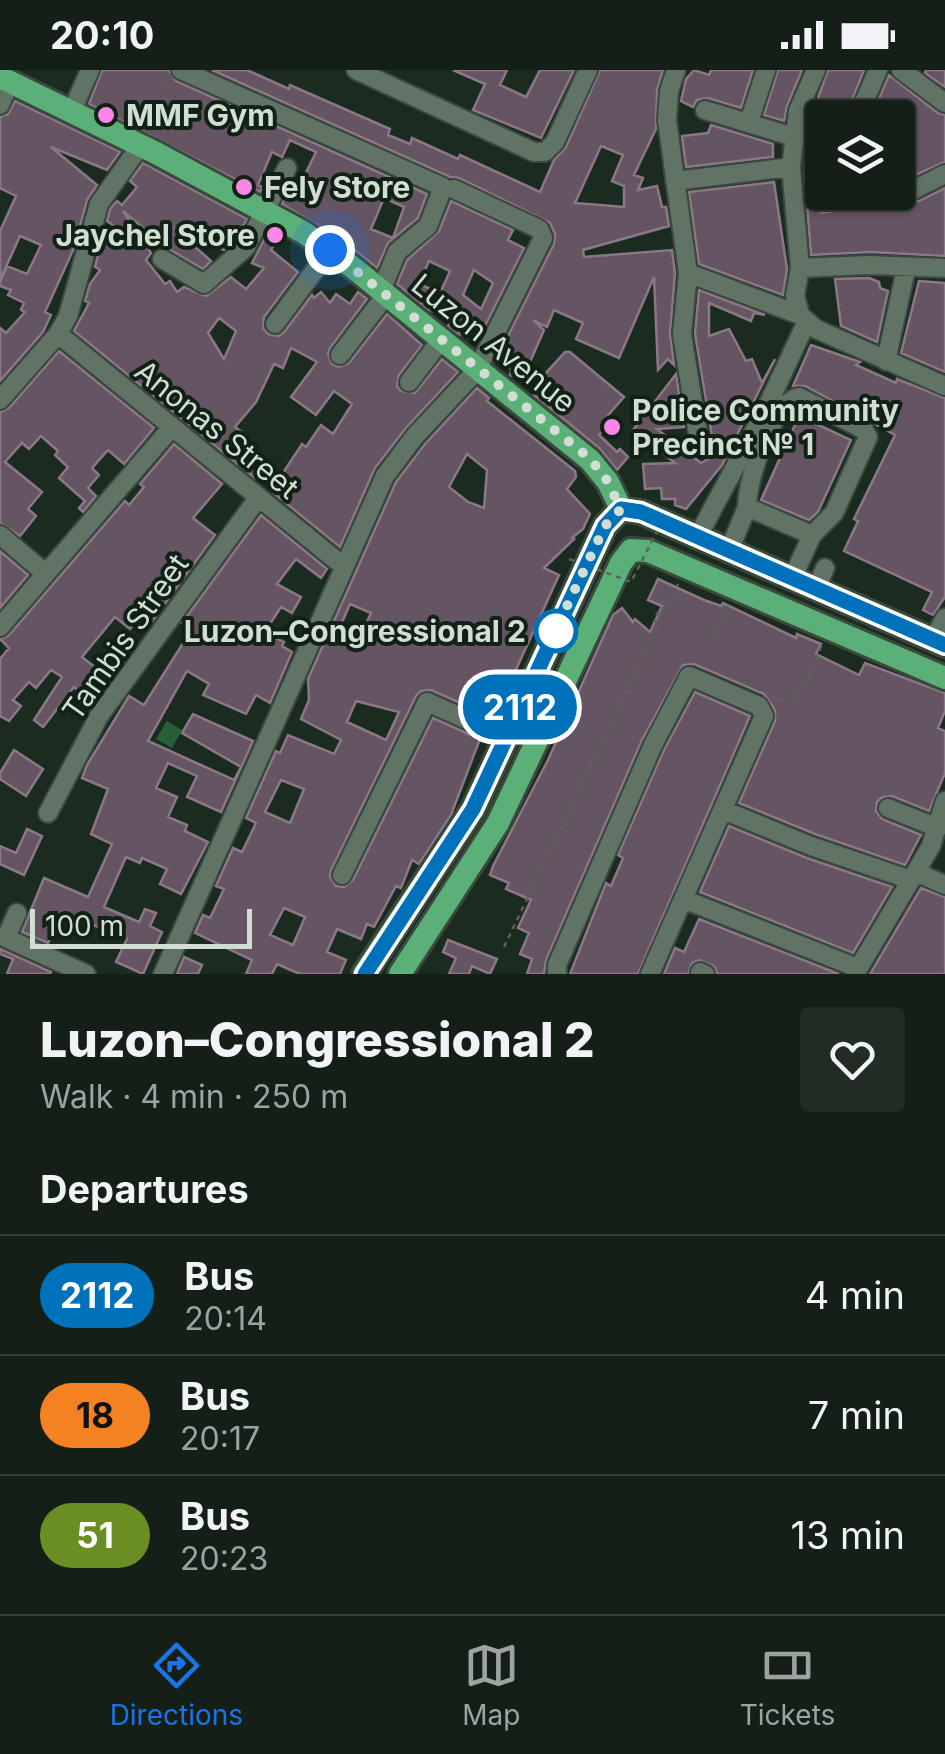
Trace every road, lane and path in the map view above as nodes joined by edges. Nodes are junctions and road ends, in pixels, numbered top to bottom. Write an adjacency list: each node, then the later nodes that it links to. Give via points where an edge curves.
1 (90, 70): 16 (street)
2 (169, 70): 20 (path)
3 (181, 70): 34 (street, via 444,187 428,226 396,252)
4 (356, 70): 5 (street, via 534,152 556,142)
5 (588, 70)
6 (676, 70): 24 (street, via 667,120)
7 (766, 70): 17 (street)
8 (816, 70): 18 (street)
9 (878, 70): 12 (street)
10 (901, 70): 13 (street)
11 (5, 79): 14 (street); 16 (main road, Luzon Avenue)
12 (865, 100)
13 (945, 103)
14 (0, 104)
15 (705, 110): 17 (street)
16 (72, 111): 20 (main road, Luzon Avenue)
17 (749, 122): 18 (street)
18 (794, 136): 19 (street); 21 (street)
19 (805, 136)
20 (142, 140): 27 (main road, Luzon Avenue); 37 (street, via 99,204)
21 (791, 167): 24 (street); 30 (street)
22 (286, 168): 27 (street)
23 (945, 174): 26 (street)
24 (676, 181): 33 (street)
25 (454, 189): 41 (street, via 544,238)
26 (915, 189)
27 (267, 211): 28 (main road, Luzon Avenue); 29 (street, via 246,247 204,284)
28 (330, 250): 34 (main road, Luzon Avenue); 35 (street)
29 (162, 258)
30 (800, 268): 31 (street); 36 (street, via 795,295)
31 (906, 268): 32 (street); 40 (street)
32 (945, 268)
33 (688, 273): 36 (street); 47 (street, via 682,334)
34 (384, 293): 38 (main road, Luzon Avenue); 39 (street)
35 (276, 324)
36 (808, 325): 40 (street); 44 (street); 54 (street)
37 (58, 334): 45 (street); 46 (street, Anonas Street)
38 (441, 340): 41 (main road, Luzon Avenue); 42 (street)
39 (340, 354)
40 (886, 362): 43 (street)
41 (477, 370): 51 (main road, Luzon Avenue, via 590,460); 57 (street, via 385,476)
42 (409, 382)
43 (945, 386)
44 (945, 395)
45 (0, 400)
46 (172, 427): 48 (street, Anonas Street); 59 (street)
47 (700, 447)
48 (258, 498): 57 (street, Anonas Street); 73 (street, Tambis Street, via 106,706)
49 (747, 507): 53 (street); 53 (street, via 748,482 782,406 799,398 863,429 868,438 834,514); 55 (street)
50 (669, 508): 56 (path, bridge, via 631,582)
51 (621, 509): 54 (main road); 69 (main road, via 605,526)
52 (0, 535): 59 (street)
53 (812, 535): 60 (street)
54 (697, 538): 55 (main road)
55 (729, 552): 60 (main road)
56 (569, 559)
57 (342, 565): 84 (street)
58 (685, 568): 61 (main road); 80 (path, via 665,610 660,608 654,621 659,623); 85 (main road, via 635,549 621,563 498,823)
59 (45, 573): 63 (street)
60 (792, 579): 66 (main road, via 820,578)
61 (737, 590): 64 (main road); 65 (path)
62 (945, 618): 66 (street)
63 (0, 627)
64 (828, 629): 67 (main road); 68 (path, via 791,706 769,696)
65 (712, 637)
66 (939, 642)
67 (945, 678)
68 (764, 711): 72 (street); 86 (street, via 696,678 685,680)
69 (506, 737): 75 (street, via 427,702); 81 (main road, via 473,809)
70 (945, 801): 74 (street)
71 (888, 808): 74 (street)
72 (723, 810): 76 (street, via 810,846); 78 (street)
73 (48, 813)
74 (938, 828): 76 (street)
75 (342, 875)
76 (913, 876): 77 (street); 82 (street)
77 (945, 885)
78 (683, 899): 82 (street); 87 (street)
79 (17, 913): 83 (street, via 6,938)
80 (504, 947)
81 (365, 969)
82 (857, 971)
83 (86, 974)
84 (163, 974)
85 (400, 974)
86 (557, 974)
87 (650, 974)

